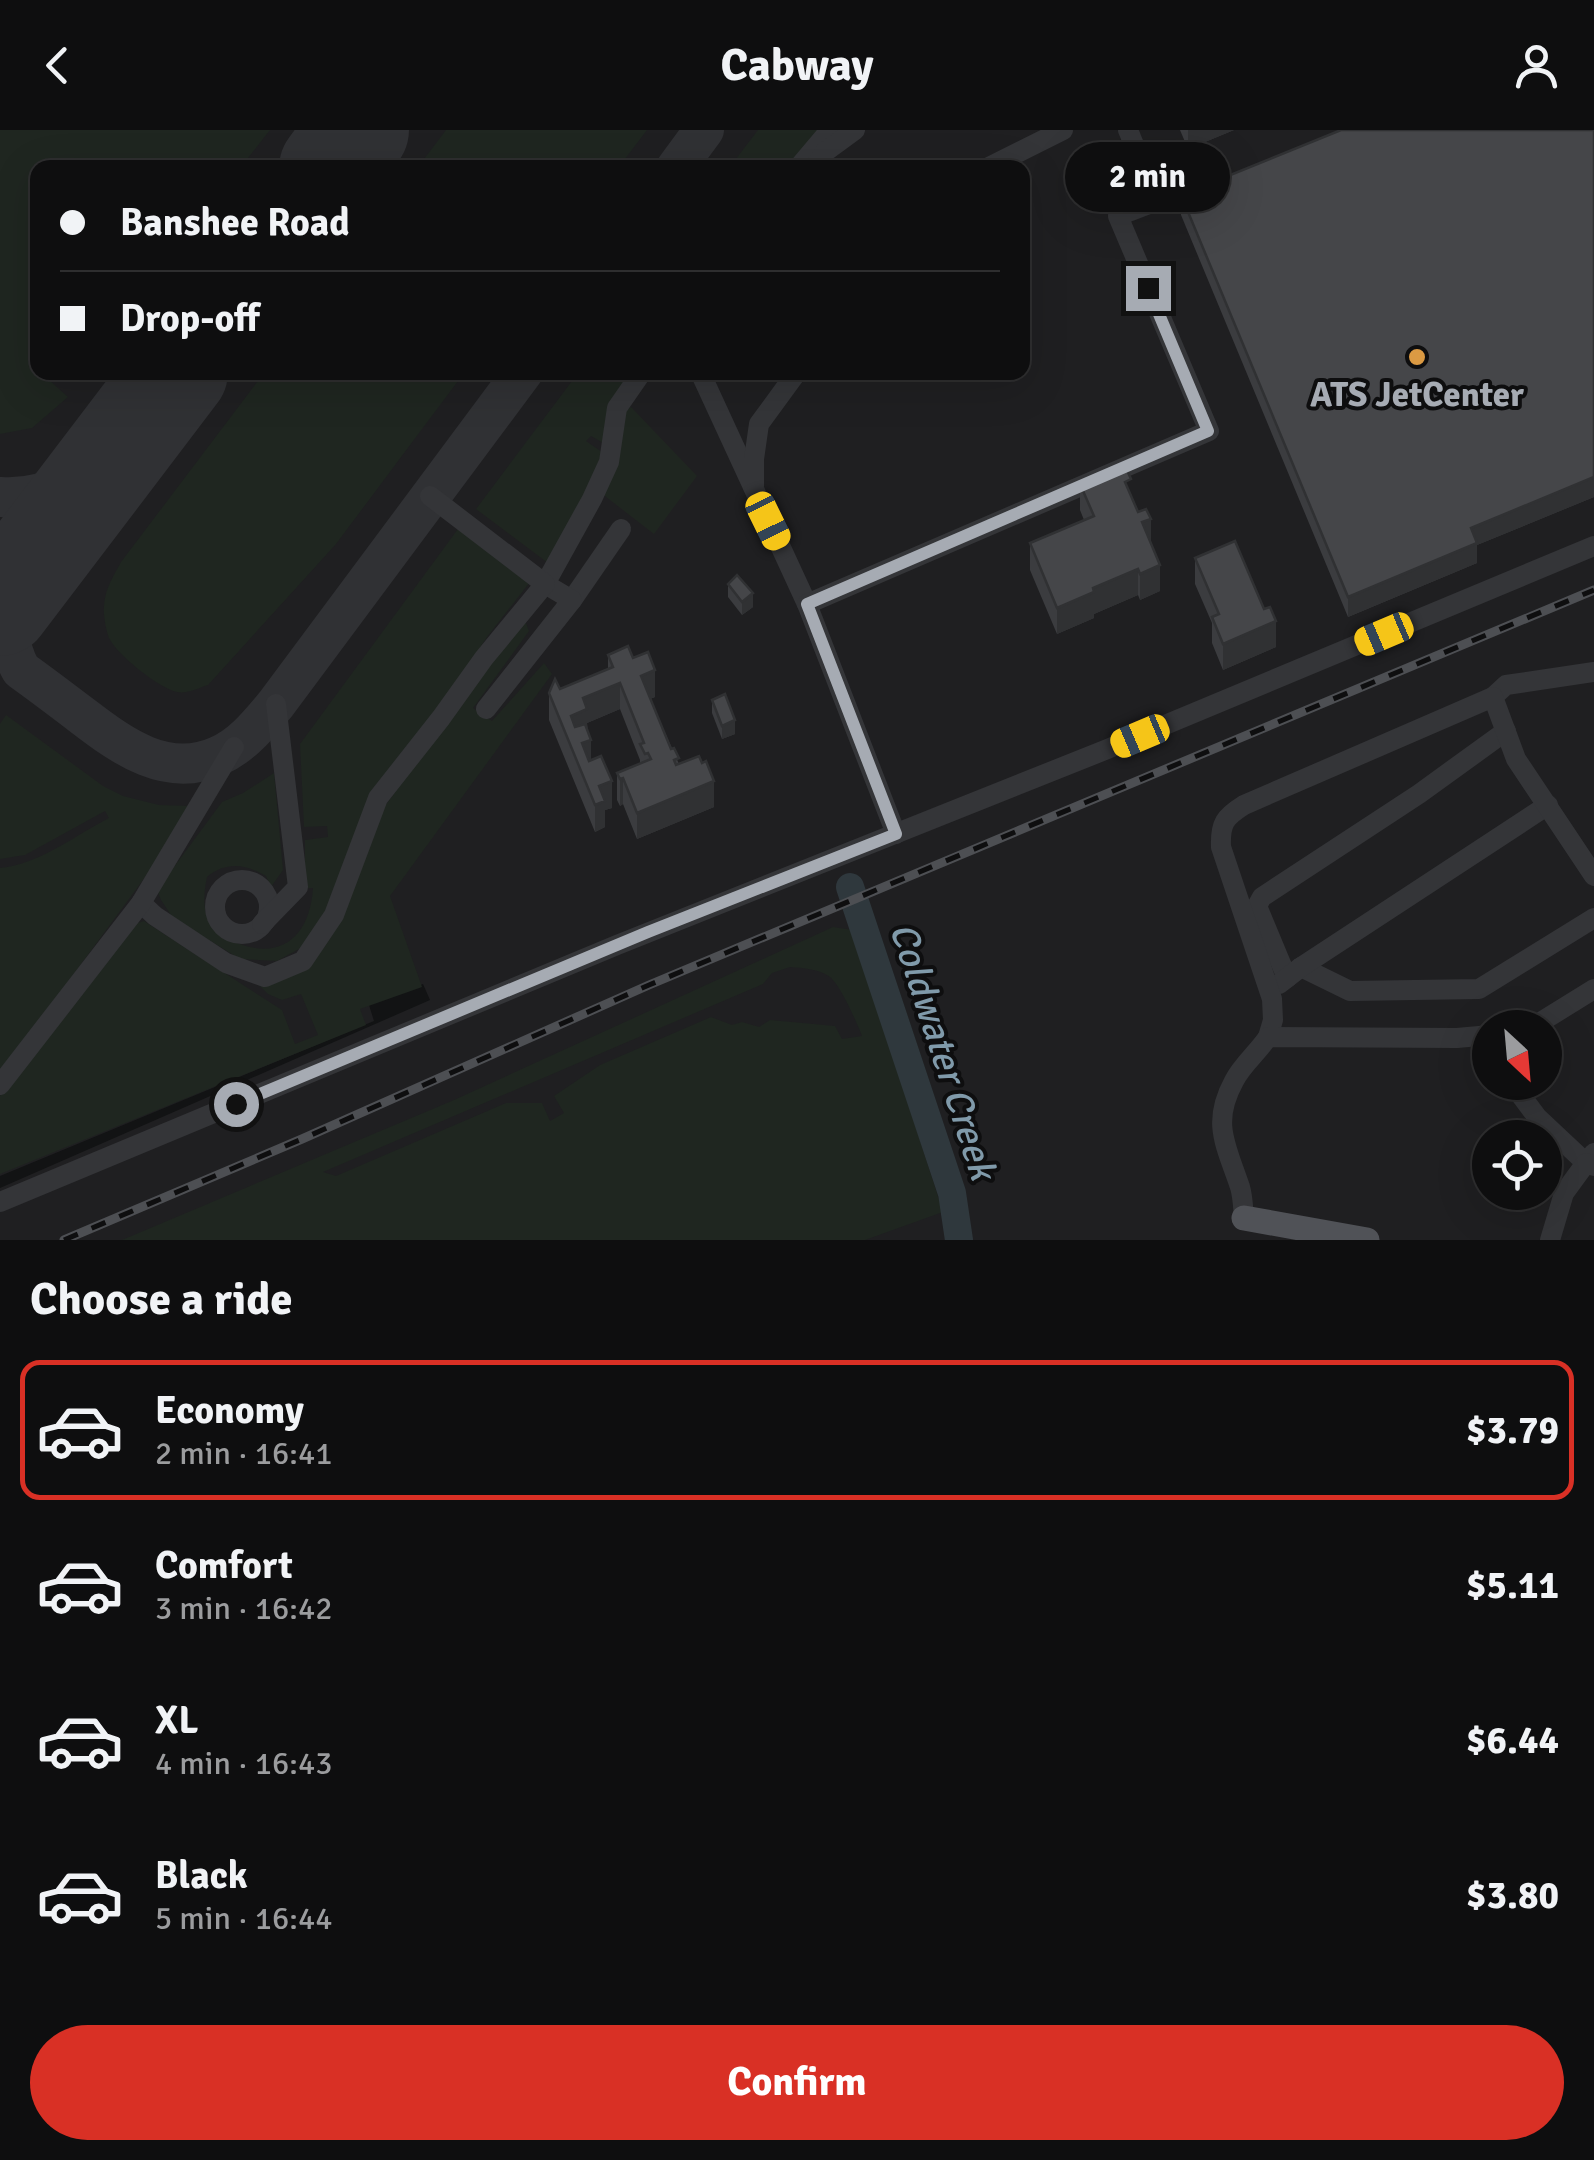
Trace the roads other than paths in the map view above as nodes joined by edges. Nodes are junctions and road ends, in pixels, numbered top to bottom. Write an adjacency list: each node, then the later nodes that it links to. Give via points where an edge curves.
1 (830, 130): 5 (street)
2 (854, 130): 6 (street)
3 (1063, 130): 7 (street)
4 (1128, 130): 17 (street, via 1156,201 1118,216 1208,431)
5 (805, 160)
6 (820, 160)
7 (1003, 160)
8 (636, 380): 15 (street, via 616,408 610,462)
9 (704, 380): 11 (street)
10 (791, 380): 11 (street, via 759,424)
11 (754, 493): 17 (street)
12 (430, 496): 15 (street)
13 (621, 529): 16 (street)
14 (1594, 546): 25 (street)
15 (544, 584): 16 (street); 27 (street, via 378,798 334,915 303,962 265,977 239,968)
16 (572, 600): 21 (street)
17 (807, 604): 25 (street)
18 (1594, 672): 19 (street, via 1506,685)
19 (1494, 697): 22 (street); 30 (street, via 1230,814 1220,830 1221,847)
20 (276, 704): 29 (street, via 298,887)
21 (486, 709)
22 (1506, 731): 24 (street, via 1516,759); 30 (street, via 1262,897 1257,906)
23 (234, 747): 27 (street)
24 (1548, 805): 26 (street); 30 (street)
25 (896, 834): 38 (street)
26 (1594, 876)
27 (141, 903): 35 (street)
28 (1594, 918): 30 (street, via 1479,989 1350,991)
29 (262, 924)
30 (1286, 978): 33 (street)
31 (1594, 989): 32 (street)
32 (1560, 1010)
33 (1268, 1037): 34 (street); 39 (street, via 1236,1075 1221,1118)
34 (1472, 1039)
35 (0, 1085)
36 (1525, 1100): 37 (street)
37 (1592, 1160): 41 (street, via 1564,1193)
38 (0, 1202)
39 (1244, 1218): 40 (main road)
40 (1367, 1240)
41 (1550, 1240)

